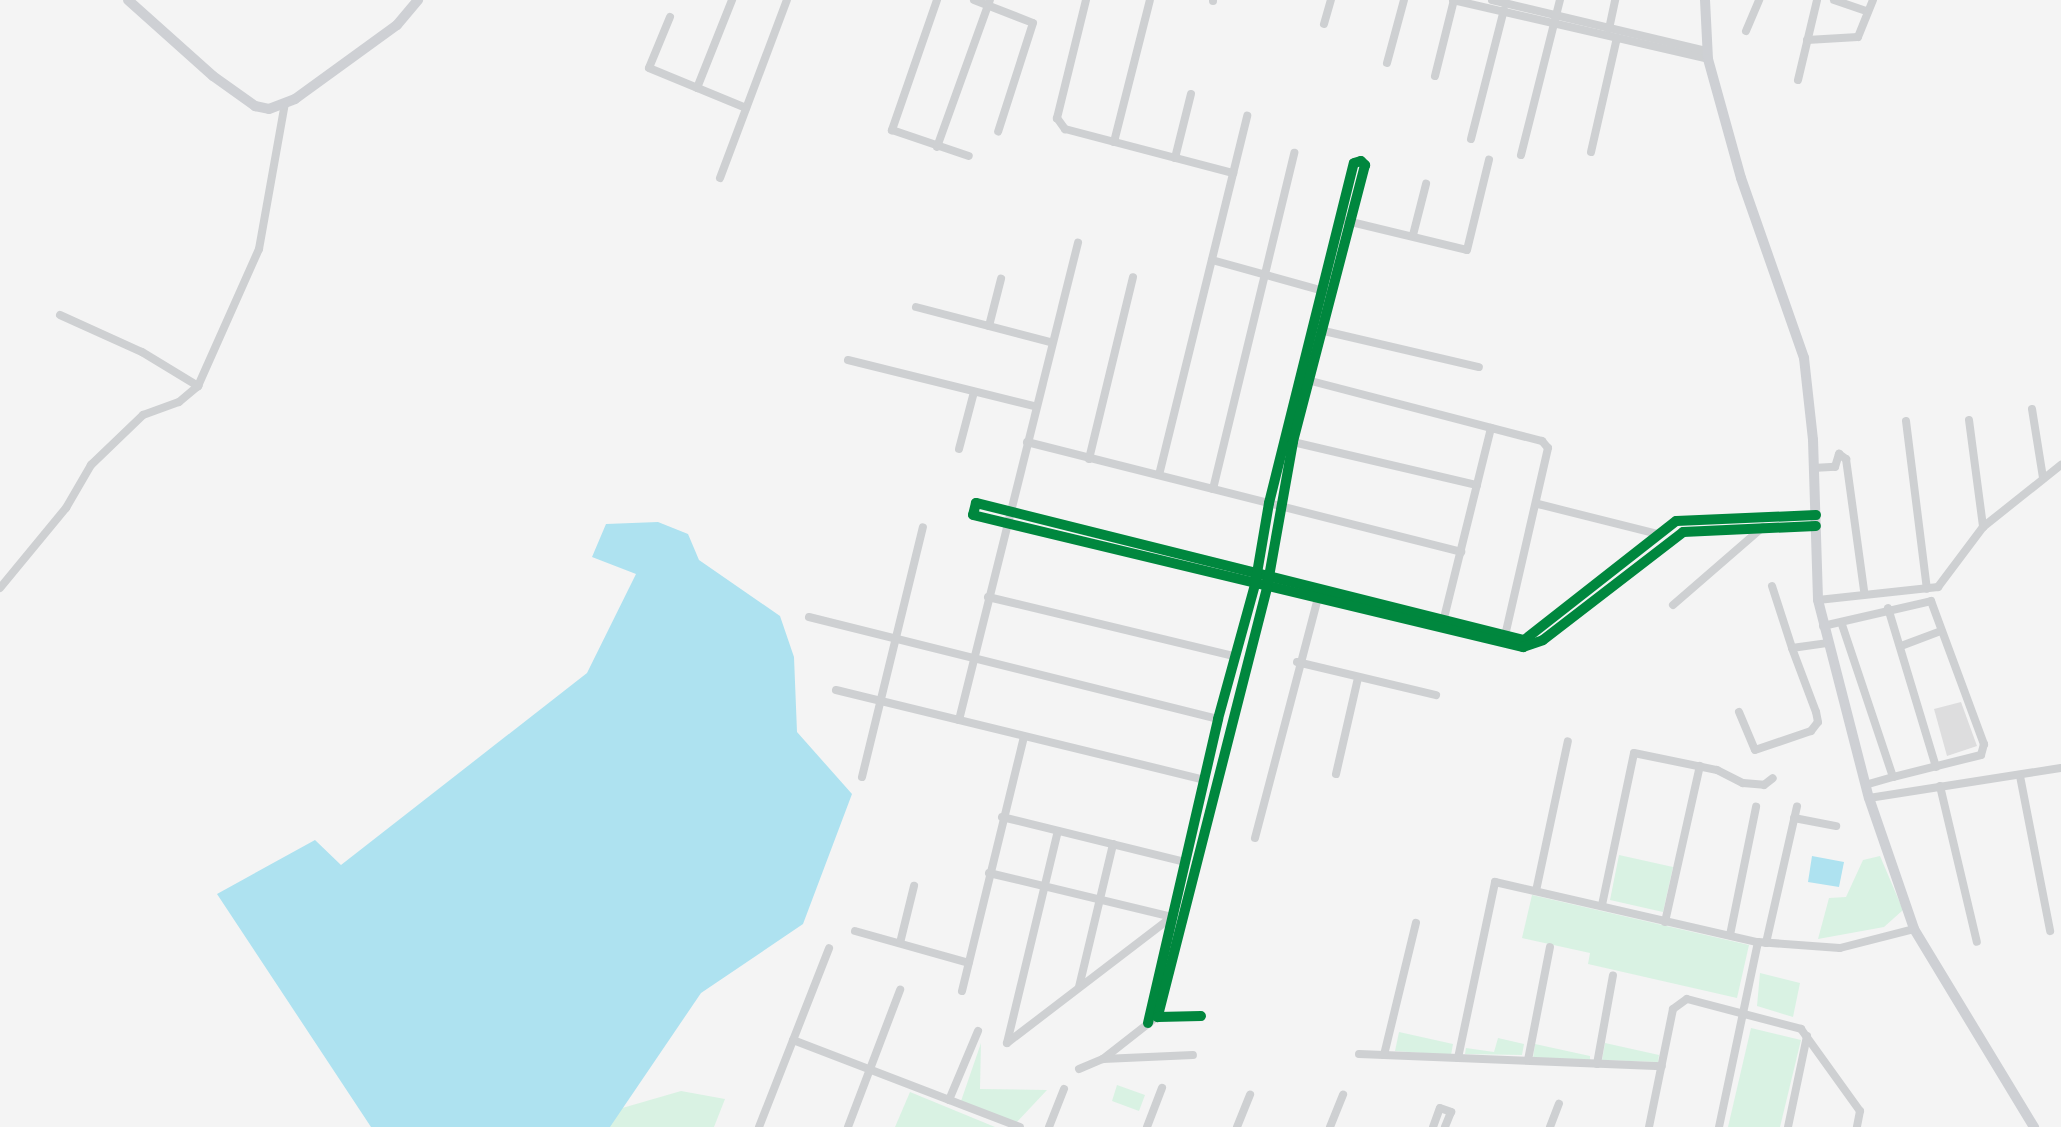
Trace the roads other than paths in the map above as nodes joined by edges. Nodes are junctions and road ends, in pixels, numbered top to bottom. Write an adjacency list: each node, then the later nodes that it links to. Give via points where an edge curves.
1 (128, 0): 36 (main road, via 255,106)
2 (418, 0): 36 (main road, via 397,25)
3 (732, 0): 34 (street)
4 (787, 0): 37 (street)
5 (937, 0): 42 (street, via 892,130)
6 (974, 0): 20 (street)
7 (1086, 0): 41 (street, via 1057,118 1065,129)
8 (1150, 0): 41 (street)
9 (1331, 0): 25 (street)
10 (1404, 0): 31 (street)
11 (1454, 0): 21 (street); 32 (street)
12 (1492, 0): 21 (street)
13 (1560, 0): 24 (street)
14 (1615, 0): 26 (street)
15 (1705, 0): 30 (main road)
16 (1759, 0): 27 (street)
17 (1817, 0): 29 (street)
18 (1834, 0): 22 (street)
19 (1873, 0): 22 (street)
20 (989, 2): 39 (street, via 1029,19 1034,29); 42 (street)
21 (1505, 5): 24 (street); 40 (street)
22 (1866, 11): 29 (street, via 1858,37)
23 (670, 17): 34 (street, via 649,68)
24 (1555, 20): 26 (street); 28 (street); 45 (street)
25 (1324, 24)
26 (1609, 29): 30 (street)
27 (1746, 31)
28 (1617, 38): 30 (street); 43 (street)
29 (1807, 40): 33 (street)
30 (1707, 55): 81 (main road, via 1741,178 1804,358)
31 (1387, 63)
32 (1435, 76)
33 (1798, 80)
34 (697, 88): 37 (street)
35 (1191, 94): 47 (street)
36 (285, 103): 69 (street, via 259,249)
37 (746, 108): 50 (street)
38 (1247, 116): 49 (street)
39 (998, 132)
40 (1471, 139)
41 (1114, 142): 47 (street)
42 (937, 147): 46 (street)
43 (1591, 152)
44 (1294, 153): 56 (street)
45 (1521, 155)
46 (969, 156)
47 (1175, 158): 49 (street)
48 (1489, 160): 53 (street, via 1467,250)
49 (1233, 173): 55 (street)
50 (720, 178)
51 (1426, 184): 53 (street)
52 (1345, 220): 52 (street, via 1354,163 1361,161 1365,165); 53 (street); 59 (street); 60 (street)
53 (1413, 235)
54 (1078, 243): 65 (street)
55 (1212, 260): 56 (street); 82 (street)
56 (1266, 275): 59 (street); 85 (street)
57 (1133, 276): 79 (street)
58 (1001, 279): 63 (street)
59 (1323, 291): 60 (street); 86 (street)
60 (1333, 294): 64 (street)
61 (916, 307): 63 (street)
62 (60, 315): 69 (street, via 142,352)
63 (989, 326): 65 (street)
64 (1324, 331): 67 (street); 68 (street)
65 (1051, 342): 71 (street)
66 (848, 360): 70 (street)
67 (1479, 367)
68 (1311, 381): 75 (street); 77 (street)
69 (198, 386): 100 (street, via 179,402 143,415 91,465 66,508)
70 (974, 392): 71 (street); 78 (street)
71 (1034, 406): 76 (street)
72 (2032, 409): 83 (street)
73 (1969, 420): 94 (street)
74 (1906, 421): 101 (street)
75 (1491, 428): 84 (street); 87 (street, via 1542,441 1548,448)
76 (1027, 442): 79 (street); 89 (street)
77 (1293, 442): 84 (street); 88 (street)
78 (959, 449)
79 (1089, 459): 82 (street)
80 (2061, 466): 83 (street)
81 (1813, 468): 90 (main road); 102 (street, via 1835,467 1839,454 1846,459)
82 (1159, 475): 85 (street)
83 (2043, 478): 94 (street)
84 (1477, 485): 96 (street)
85 (1213, 489): 86 (street)
86 (1269, 503): 88 (street); 97 (street)
87 (1538, 504): 95 (street); 113 (street)
88 (1280, 505): 96 (street); 98 (street)
89 (1008, 512): 91 (street); 91 (street, via 976,503 973,515); 97 (street)
90 (1816, 521): 93 (street); 95 (street, via 1676,521); 104 (main road)
91 (1005, 524): 97 (street); 103 (street)
92 (923, 527): 114 (street)
93 (1762, 527): 105 (street, via 1683,532 1531,647); 106 (street)
94 (1983, 527): 101 (street, via 1944,582)
95 (1657, 534): 113 (street, via 1524,640)
96 (1461, 552): 109 (street)
97 (1256, 581): 98 (street); 118 (street)
98 (1268, 584): 105 (street); 109 (street); 176 (street)
99 (1772, 586): 117 (street)
100 (0, 588)
101 (1927, 589): 102 (street)
102 (1864, 592): 104 (street)
103 (989, 597): 118 (street); 119 (street)
104 (1818, 600): 111 (main road)
105 (1317, 601): 120 (street)
106 (1673, 605)
107 (1888, 608): 110 (street); 112 (street, via 1931,601); 116 (street)
108 (809, 617): 114 (street)
109 (1443, 622): 113 (street)
110 (1841, 622): 111 (street); 136 (street)
111 (1823, 626): 115 (main road)
112 (1941, 631): 116 (street); 131 (street, via 1984,744 1981,755)
113 (1505, 636)
114 (896, 639): 119 (street); 124 (street)
115 (1827, 643): 117 (street); 139 (main road)
116 (1901, 646): 131 (street)
117 (1793, 648): 125 (street, via 1816,726 1755,750)
118 (1234, 656): 126 (street)
119 (974, 659): 126 (street); 127 (street)
120 (1297, 662): 121 (street); 148 (street)
121 (1358, 678): 123 (street); 133 (street)
122 (836, 690): 124 (street)
123 (1436, 695)
124 (881, 701): 127 (street); 135 (street)
125 (1739, 712)
126 (1218, 719): 138 (street)
127 (959, 720): 128 (street)
128 (1024, 736): 138 (street); 144 (street)
129 (1568, 741): 154 (street)
130 (1700, 766): 137 (street, via 1743,783 1764,785); 156 (street, via 1634,753); 158 (street)
131 (1936, 767): 136 (street)
132 (2061, 768): 134 (street)
133 (1336, 774)
134 (2020, 776): 140 (street); 162 (street)
135 (862, 777)
136 (1893, 777): 139 (street)
137 (1773, 778)
138 (1203, 780): 150 (street)
139 (1865, 785): 141 (main road)
140 (1940, 786): 141 (street); 165 (street)
141 (1869, 798): 160 (main road)
142 (1797, 806): 145 (street)
143 (1756, 807): 163 (street)
144 (1002, 817): 147 (street); 151 (street)
145 (1794, 818): 146 (street); 164 (street)
146 (1836, 826)
147 (1058, 831): 149 (street); 153 (street)
148 (1255, 838)
149 (1113, 844): 150 (street); 155 (street)
150 (1185, 862): 157 (street)
151 (989, 873): 153 (street); 169 (street)
152 (914, 886): 166 (street)
153 (1044, 886): 155 (street); 171 (street, via 1007,1043)
154 (1536, 891): 156 (street); 184 (street, via 1495,882)
155 (1100, 899): 157 (street); 171 (street)
156 (1602, 905): 158 (street)
157 (1172, 917): 171 (street); 177 (street)
158 (1665, 922): 163 (street)
159 (1416, 923): 183 (street)
160 (1914, 929): 164 (street, via 1840,948); 211 (main road)
161 (855, 931): 166 (street)
162 (2050, 931)
163 (1730, 935): 164 (street)
164 (1762, 942): 174 (street)
165 (1977, 942)
166 (900, 943): 169 (street)
167 (1550, 947): 186 (street)
168 (829, 948): 180 (street)
169 (969, 963): 173 (street)
170 (1614, 975): 187 (street)
171 (1079, 987)
172 (900, 990): 189 (street)
173 (962, 991)
174 (1743, 1014): 179 (street, via 1801,1029); 188 (street, via 1687,999 1677,1002); 208 (street)
175 (1201, 1016): 176 (street)
176 (1158, 1017): 177 (street)
177 (1148, 1023): 185 (street)
178 (978, 1031): 195 (street)
179 (1807, 1036): 209 (street); 210 (street, via 1860,1111)
180 (793, 1040): 189 (street); 197 (street)
181 (1359, 1054): 183 (street)
182 (1193, 1055): 185 (street)
183 (1384, 1055): 184 (street)
184 (1458, 1058): 186 (street)
185 (1103, 1059): 190 (street)
186 (1528, 1060): 187 (street)
187 (1597, 1064): 188 (street)
188 (1662, 1066): 207 (street)
189 (870, 1069): 195 (street); 198 (street)
190 (1079, 1069)
191 (1063, 1088): 200 (street)
192 (1162, 1088): 201 (street)
193 (1250, 1094): 202 (street)
194 (1343, 1095): 203 (street)
195 (949, 1100): 199 (street)
196 (1559, 1104): 206 (street)
197 (759, 1127)
198 (848, 1127)
199 (1020, 1127)
200 (1049, 1127)
201 (1147, 1127)
202 (1237, 1127)
203 (1330, 1127)
204 (1433, 1127): 205 (street, via 1440,1108 1451,1112)
205 (1445, 1127)
206 (1550, 1127)
207 (1649, 1127)
208 (1719, 1127)
209 (1788, 1127)
210 (1857, 1127)
211 (2034, 1127)

